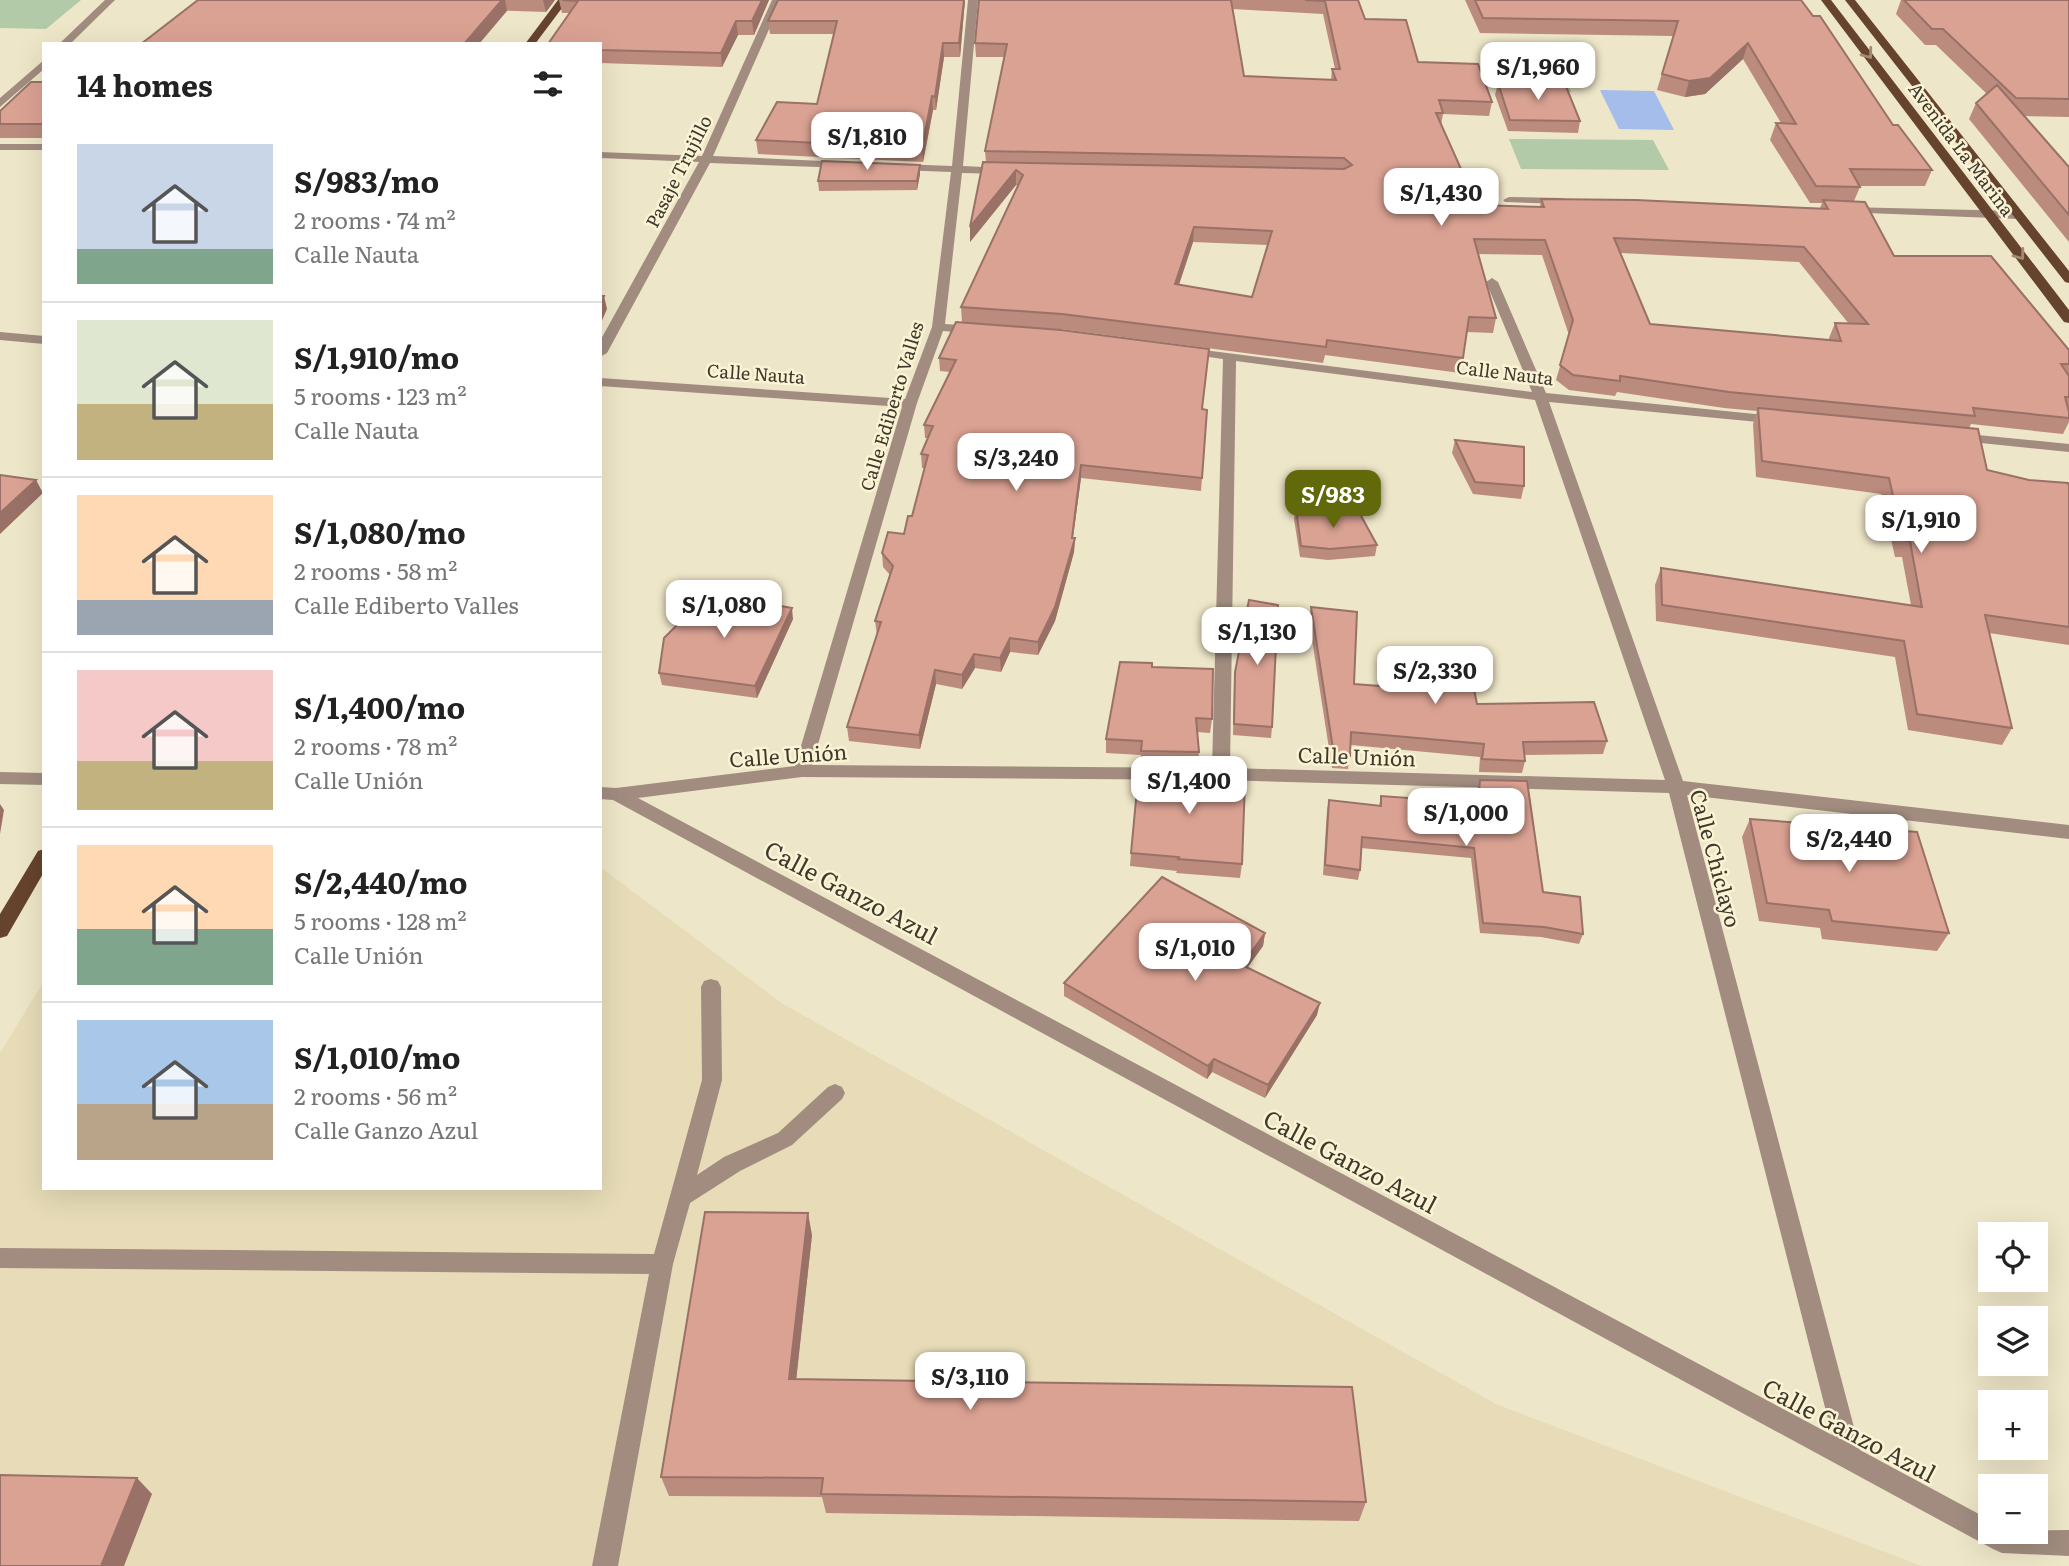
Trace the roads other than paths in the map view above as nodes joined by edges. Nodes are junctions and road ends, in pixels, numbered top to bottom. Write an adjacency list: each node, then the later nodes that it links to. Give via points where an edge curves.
1 (110, 0): 7 (street)
2 (563, 0): 8 (main road)
3 (777, 0): 14 (street, Pasaje Trujillo)
4 (973, 0): 17 (street, Calle Ediberto Valles)
5 (1826, 0): 22 (main road, Avenida La Marina, one-way to 22)
6 (1850, 0): 23 (main road, Avenida La Marina)
7 (66, 42)
8 (532, 42)
9 (42, 65): 10 (street)
10 (0, 104)
11 (0, 147): 12 (street)
12 (42, 147)
13 (602, 155): 14 (street)
14 (707, 158): 15 (street); 32 (street, Pasaje Trujillo)
15 (860, 165)
16 (888, 167): 17 (street)
17 (957, 170): 18 (street); 27 (street, Calle Ediberto Valles)
18 (1012, 171)
19 (1508, 200): 20 (street)
20 (1577, 202)
21 (1839, 210): 22 (street)
22 (1990, 214): 23 (street); 26 (main road, Avenida La Marina, one-way to 26)
23 (2018, 215): 24 (main road, Avenida La Marina)
24 (2069, 279)
25 (1492, 282): 35 (street, Calle Chiclayo)
26 (2069, 319)
27 (937, 327): 28 (street); 36 (street, Calle Ediberto Valles)
28 (993, 331)
29 (0, 336): 30 (street)
30 (42, 340)
31 (1165, 348): 33 (street, Calle Nauta)
32 (602, 349)
33 (1230, 356): 35 (street, Calle Nauta); 41 (street)
34 (602, 382): 36 (street, Calle Nauta)
35 (1541, 397): 37 (street, Calle Nauta); 44 (street, Calle Chiclayo)
36 (910, 403): 40 (street, Calle Ediberto Valles)
37 (1791, 421)
38 (1944, 436): 39 (street)
39 (2069, 448)
40 (802, 771): 41 (street, Calle Unión); 45 (street, Calle Unión)
41 (1221, 774): 44 (street, Calle Unión)
42 (0, 778): 43 (street)
43 (42, 779)
44 (1676, 787): 46 (street, Calle Unión); 54 (street, Calle Chiclayo)
45 (608, 793): 54 (street, Calle Ganzo Azul)
46 (2069, 832)
47 (42, 859): 48 (main road)
48 (0, 931)
49 (711, 987): 51 (street, via 712,1080)
50 (835, 1093): 51 (street, via 785,1139 732,1164)
51 (680, 1197): 53 (street)
52 (0, 1258): 53 (street)
53 (662, 1264): 56 (street)
54 (1850, 1460): 55 (street, Calle Ganzo Azul, via 2002,1540)
55 (2069, 1543)
56 (605, 1566)

